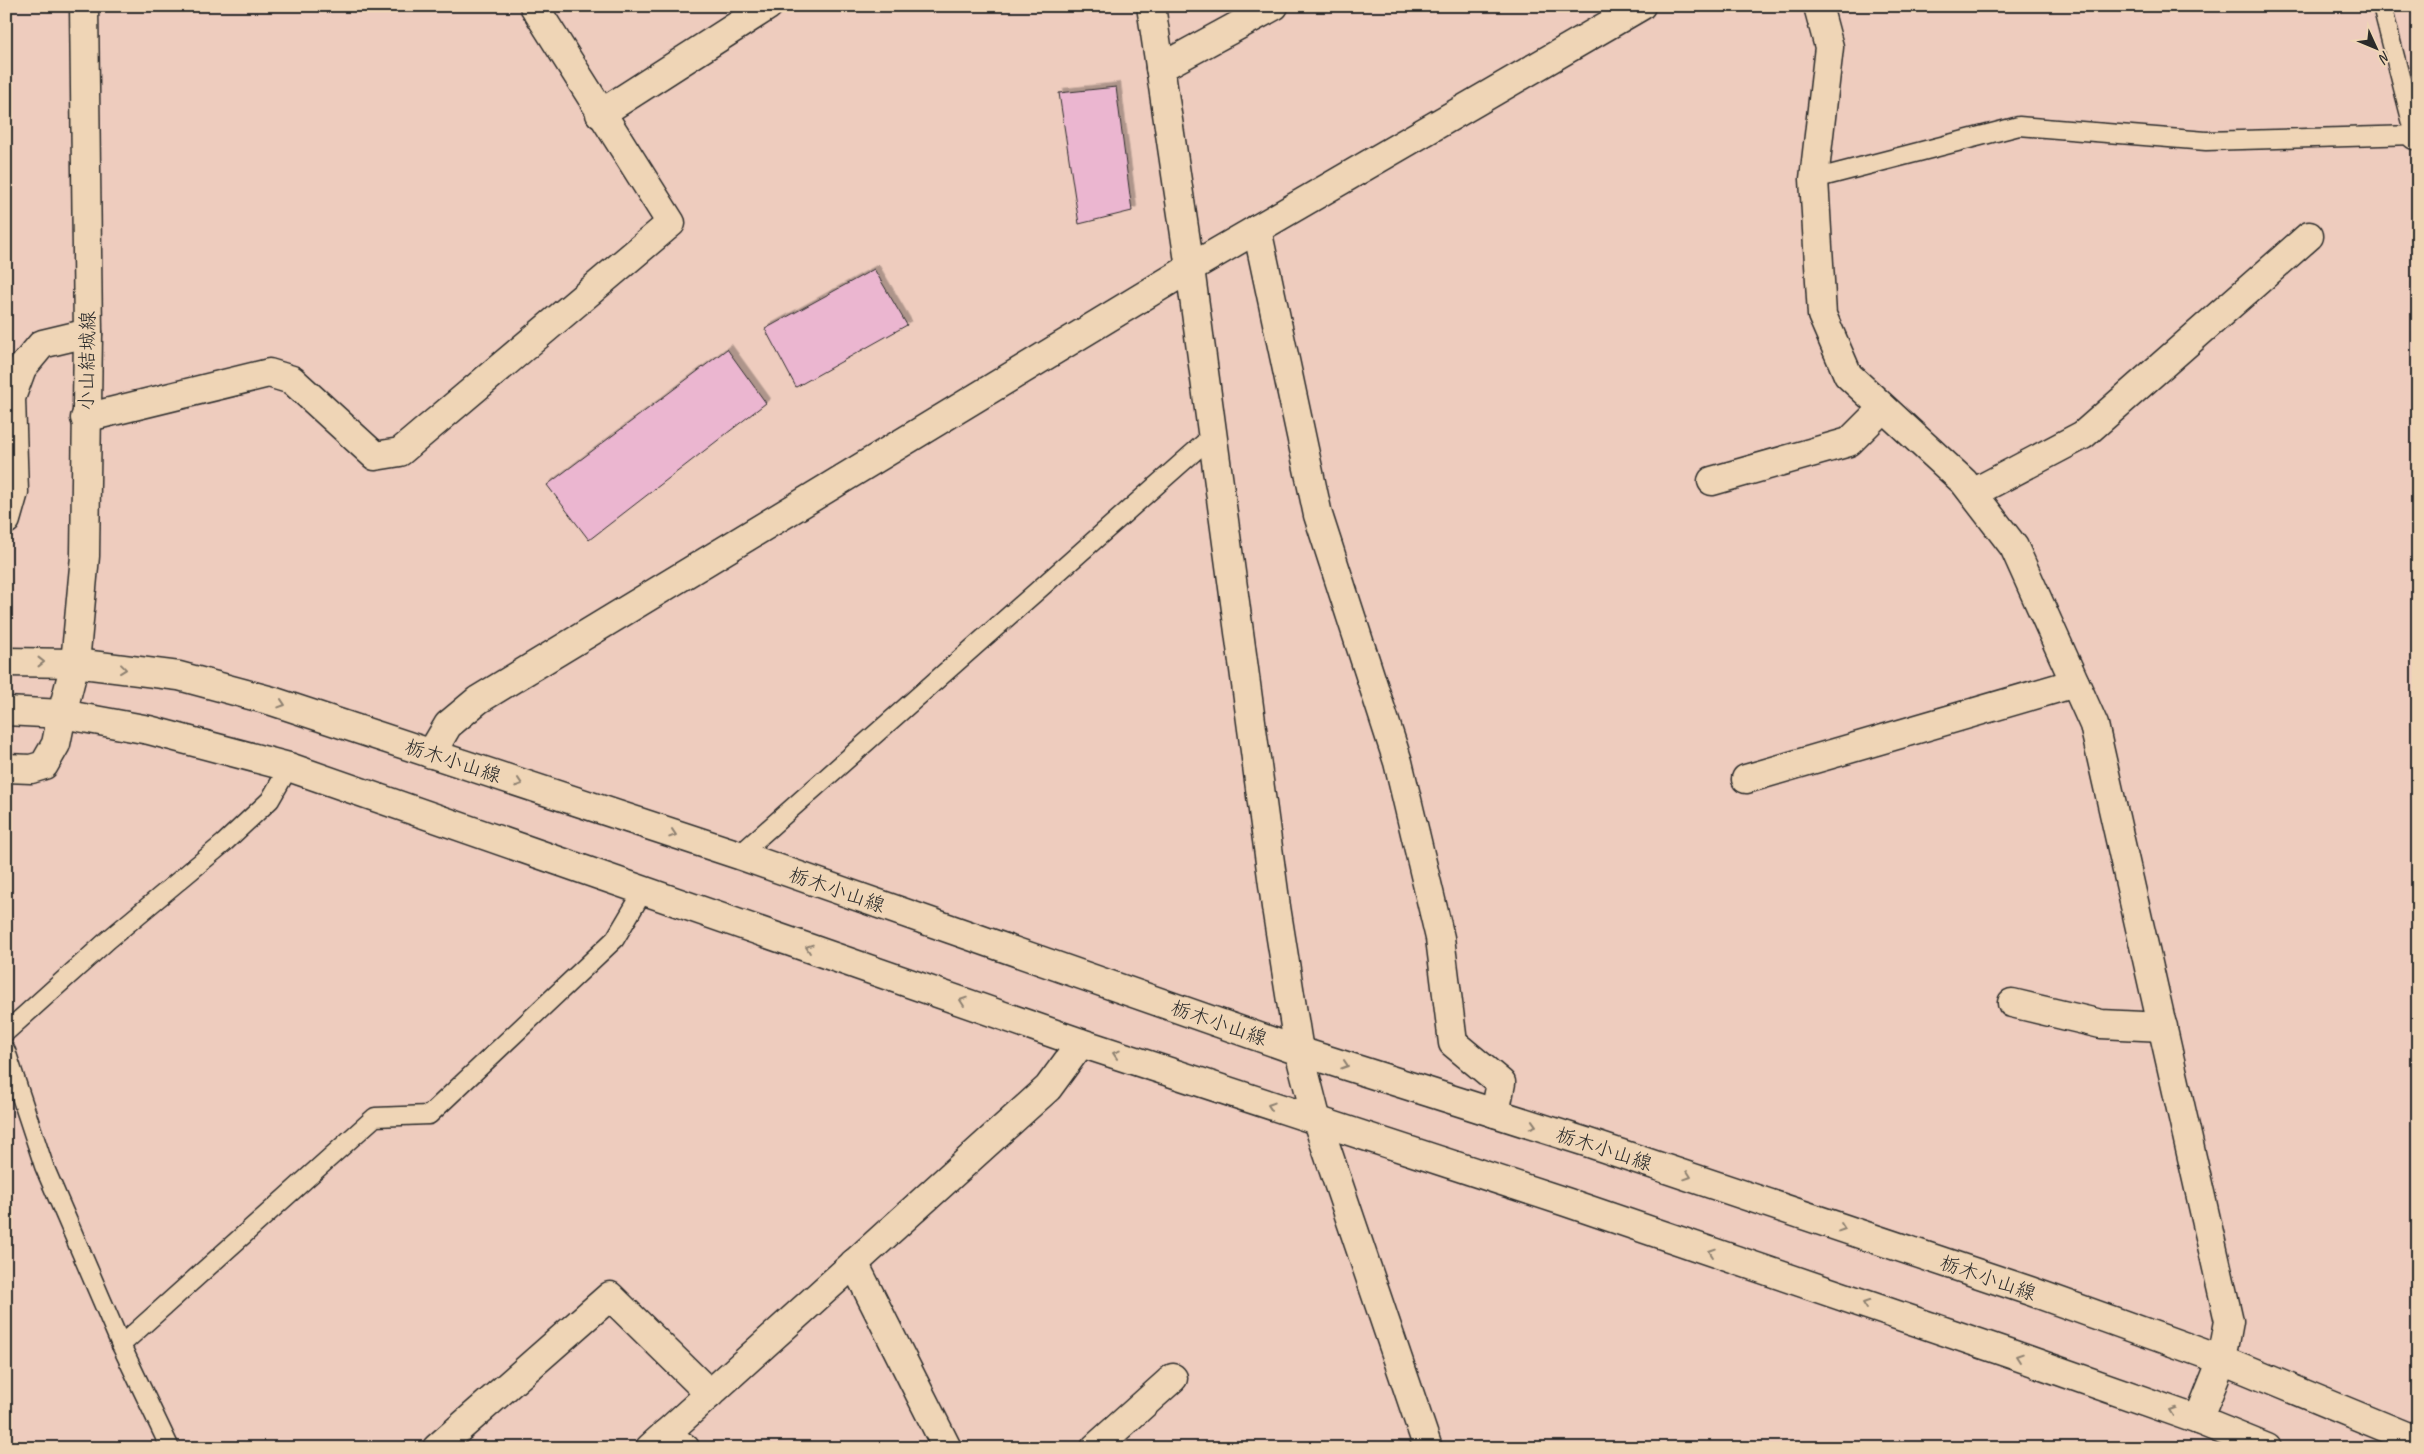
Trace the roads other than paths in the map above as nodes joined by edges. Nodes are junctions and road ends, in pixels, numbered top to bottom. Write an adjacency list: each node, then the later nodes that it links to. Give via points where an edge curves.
1 (84, 6): 16 (street, 小山結城線)
2 (534, 6): 10 (street)
3 (768, 6): 10 (street)
4 (1151, 6): 9 (street)
5 (1274, 6): 9 (street)
6 (1641, 6): 13 (street)
7 (1818, 6): 12 (street, via 1829,46)
8 (2382, 6): 11 (lane)
9 (1160, 68): 15 (street)
10 (600, 114): 18 (street, via 671,223 400,452 374,456 292,380 269,373)
11 (2416, 135): 12 (lane, via 2206,141 2019,126)
12 (1814, 179): 17 (street, via 1822,315 1848,375)
13 (1258, 229): 15 (street); 40 (street, via 1318,515 1400,772 1440,938 1453,1043 1501,1083)
14 (2309, 236): 21 (street, via 2083,435)
15 (1190, 268): 19 (street); 28 (street, via 478,700 448,725)
16 (88, 333): 18 (street, 小山結城線); 22 (street, via 42,344 22,368 11,398 14,492)
17 (1883, 408): 20 (street, via 1849,442); 21 (street)
18 (86, 418): 24 (street, 小山結城線, via 86,556)
19 (1212, 436): 32 (lane); 38 (street, via 1274,897)
20 (1712, 481)
21 (1973, 493): 25 (street, via 2014,547)
22 (6, 520)
23 (6, 662): 24 (street, 栃木小山線, one-way to 24)
24 (75, 663): 27 (street, 小山結城線); 28 (street, 栃木小山線, one-way to 28, via 179,676 272,701)
25 (2075, 683): 31 (street); 35 (street, via 2094,725)
26 (6, 711): 27 (street)
27 (62, 714): 29 (street, via 149,730); 30 (street, 小山結城線, via 56,744 44,764 31,769)
28 (431, 754): 32 (street, 栃木小山線, one-way to 32)
29 (289, 767): 33 (street); 36 (lane, via 270,800)
30 (6, 768)
31 (1746, 779)
32 (739, 856): 38 (street, 栃木小山線)
33 (644, 890): 37 (street, one-way to 33); 43 (lane, via 615,939 428,1115 375,1117)
34 (2012, 1003): 35 (street, via 2101,1024)
35 (2163, 1027): 44 (street, via 2229,1321)
36 (6, 1032)
37 (1081, 1043): 41 (street, one-way to 37); 42 (street, via 1048,1088)
38 (1299, 1050): 40 (street, 栃木小山線, one-way to 40); 41 (street)
39 (6, 1051): 43 (lane, via 44,1166)
40 (1495, 1114): 44 (street, 栃木小山線, one-way to 44, via 2030,1291)
41 (1317, 1121): 47 (street, one-way to 41, via 1566,1202); 54 (street)
42 (854, 1263): 46 (street); 52 (street)
43 (121, 1345): 50 (lane)
44 (2222, 1360): 47 (street); 48 (street, 栃木小山線)
45 (1173, 1378): 53 (street)
46 (710, 1394): 49 (street); 51 (street, via 610,1296)
47 (2198, 1420): 55 (street)
48 (2418, 1441)
49 (666, 1443)
50 (170, 1448)
51 (437, 1448)
52 (947, 1448)
53 (1095, 1448)
54 (1428, 1448)
55 (2267, 1448)

